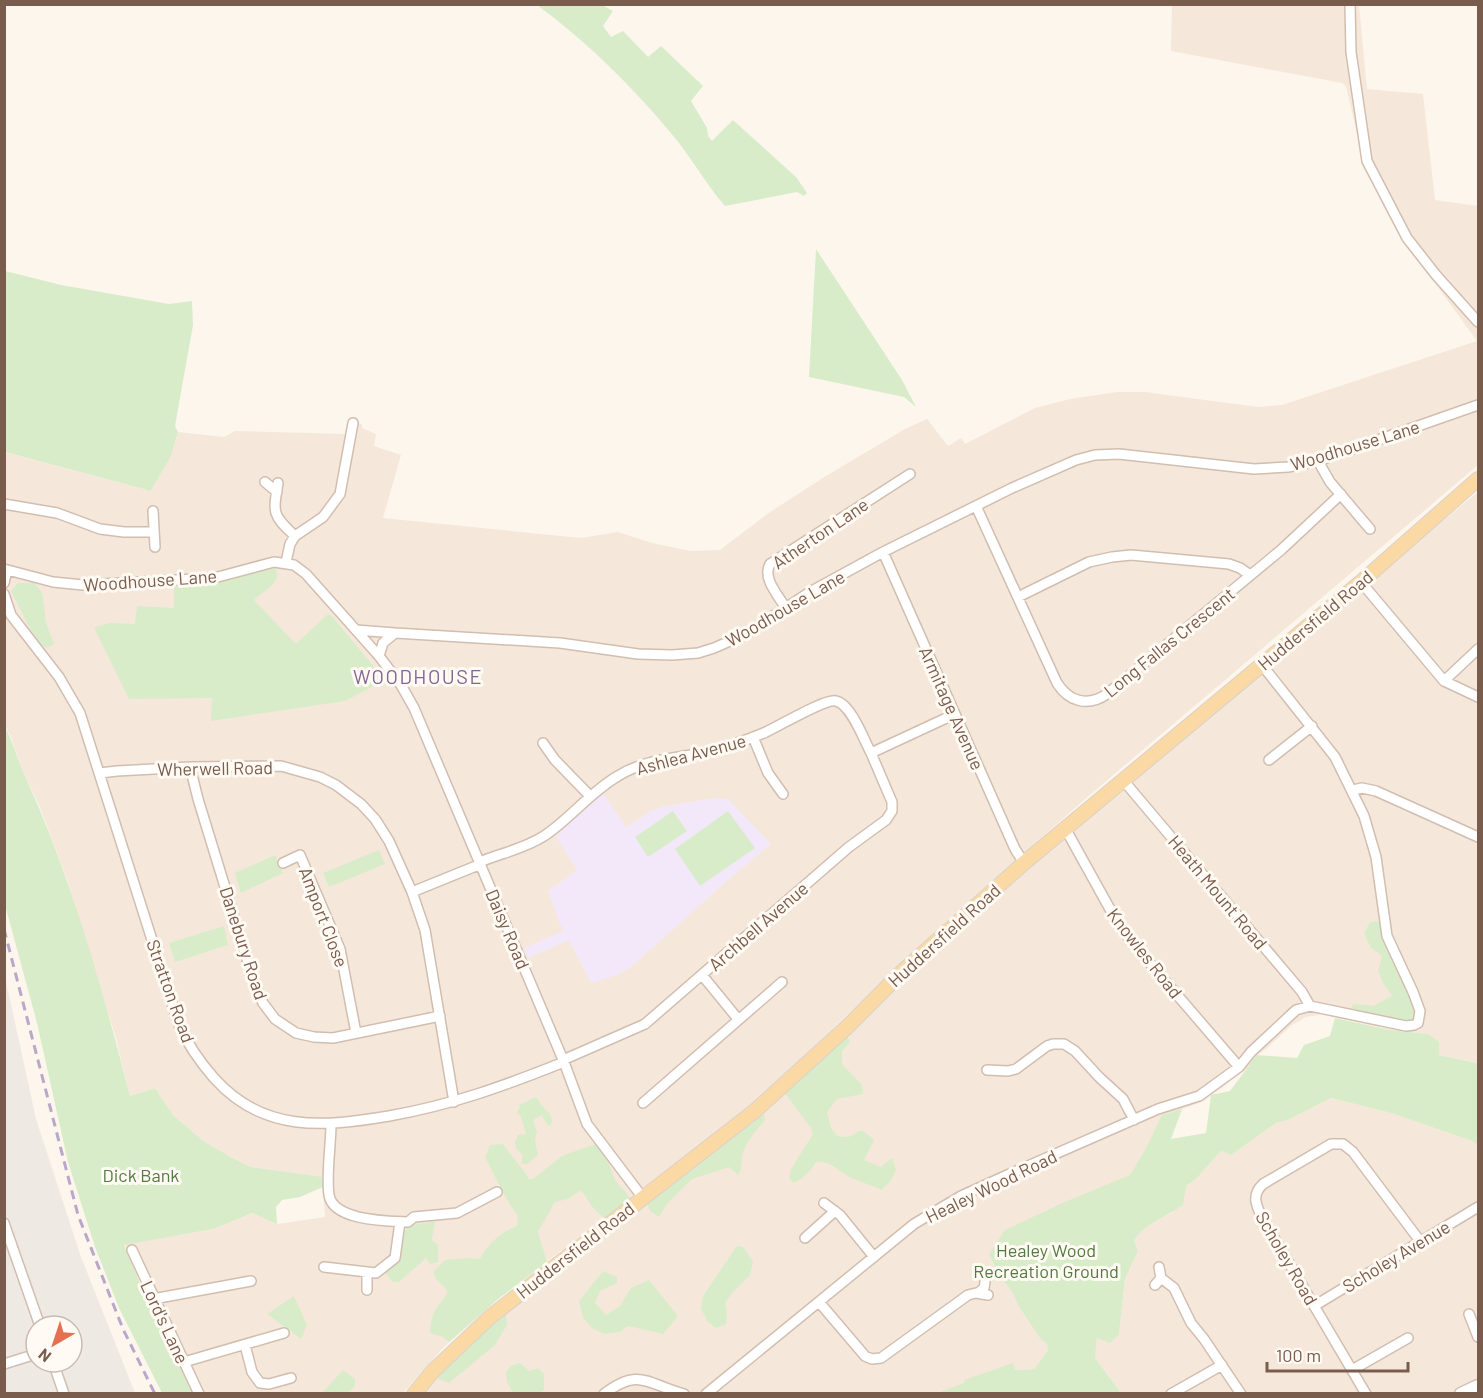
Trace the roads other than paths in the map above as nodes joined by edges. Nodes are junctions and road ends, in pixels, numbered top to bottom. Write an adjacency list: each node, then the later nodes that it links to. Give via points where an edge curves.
1 (1350, 4): 2 (street, via 1351,52 1367,161 1407,238)
2 (1479, 322)
3 (1479, 405): 5 (street, Woodhouse Lane)
4 (353, 423): 15 (street, via 337,500 319,520)
5 (1318, 461): 9 (street); 11 (street, Woodhouse Lane, via 1254,469 1119,454 1095,455 1065,464)
6 (909, 474): 25 (street, Atherton Lane, via 770,564 768,578)
7 (1479, 479): 21 (main road, Huddersfield Road)
8 (265, 482): 15 (street, via 278,488 275,514)
9 (1341, 494): 13 (street); 20 (street, Long Fallas Crescent)
10 (4, 504): 14 (street, via 57,513 100,529)
11 (976, 506): 17 (street, Woodhouse Lane); 24 (street, Long Fallas Crescent)
12 (153, 512): 14 (street)
13 (1370, 529)
14 (152, 532): 16 (street)
15 (295, 536): 18 (street)
16 (155, 547)
17 (883, 552): 25 (street, Woodhouse Lane); 33 (street, Armitage Avenue)
18 (286, 562): 19 (street, Woodhouse Lane, via 271,562 214,578 83,585); 26 (street, via 306,574)
19 (6, 570): 22 (street)
20 (1250, 575): 24 (street, via 1229,564 1121,556 1089,562); 24 (street, Long Fallas Crescent, via 1107,694 1087,702 1073,699 1061,689)
21 (1361, 582): 30 (main road, Huddersfield Road); 31 (street)
22 (4, 583)
23 (4, 594): 40 (street, Stratton Road, via 11,615 74,701)
24 (1018, 597)
25 (785, 607): 27 (street, Woodhouse Lane, via 746,634 721,645 698,653 672,655 560,643)
26 (356, 630): 27 (street, Woodhouse Lane); 29 (street)
27 (395, 633): 29 (street, via 384,643)
28 (1479, 649): 31 (street)
29 (379, 656): 48 (street, Daisy Road, via 421,720)
30 (1262, 665): 34 (street); 41 (main road, Huddersfield Road)
31 (1444, 681): 32 (street)
32 (1479, 697)
33 (955, 714): 37 (street); 49 (street, Armitage Avenue)
34 (1312, 726): 38 (street); 42 (street)
35 (753, 737): 37 (street, Ashlea Avenue, via 835,700 850,712); 43 (street, via 768,773); 44 (street, Ashlea Avenue, via 641,765 618,775)
36 (543, 743): 44 (street)
37 (871, 753): 51 (street, Archbell Avenue, via 890,794 889,816)
38 (1269, 760)
39 (190, 767): 40 (street, Wherwell Road); 50 (street, Wherwell Road, via 274,765 302,770 331,782 379,824); 56 (street, Danebury Road, via 265,1008 281,1024 303,1035 329,1038)
40 (100, 773): 63 (street, Stratton Road, via 176,1015 196,1056 227,1092 258,1112 286,1121)
41 (1123, 780): 45 (main road, Huddersfield Road); 53 (street, Heath Mount Road)
42 (1353, 790): 46 (street, via 1376,791); 53 (street, via 1376,857 1387,936 1413,992 1420,1018 1416,1024 1406,1026)
43 (783, 794)
44 (590, 796): 48 (street, Ashlea Avenue, via 535,842)
45 (1065, 828): 49 (main road, Huddersfield Road); 58 (street, Knowles Road, via 1130,940)
46 (1479, 837)
47 (283, 863): 56 (street, Amport Close, via 300,855 317,892 340,949)
48 (481, 863): 50 (street); 57 (street, Daisy Road)
49 (1024, 863): 65 (main road, Huddersfield Road, via 756,1110)
50 (412, 892): 54 (street, Wherwell Road, via 428,942)
51 (702, 975): 55 (street); 57 (street, Archbell Avenue, via 639,1028)
52 (782, 982): 55 (street)
53 (1310, 1006): 58 (street, Healey Wood Road, via 1296,1010)
54 (440, 1016): 56 (street, Danebury Road); 60 (street, Wherwell Road)
55 (738, 1019): 61 (street)
56 (356, 1033)
57 (563, 1061): 60 (street, Stratton Road); 65 (street, Daisy Road, via 587,1124)
58 (1241, 1065): 62 (street, Healey Wood Road, via 1199,1096)
59 (987, 1070): 62 (street, via 1012,1071 1053,1044 1064,1044 1123,1099)
60 (454, 1102): 63 (street, Stratton Road)
61 (643, 1103)
62 (1134, 1120): 74 (street, Healey Wood Road, via 961,1196 914,1224)
63 (331, 1124): 69 (street, via 332,1202 351,1215)
64 (497, 1192): 69 (street, via 457,1214)
65 (643, 1198): 100 (main road, Huddersfield Road, via 490,1317)
66 (824, 1203): 68 (street)
67 (1479, 1207): 72 (street, Scholey Avenue)
68 (835, 1211): 71 (street); 74 (street)
69 (399, 1222): 77 (street, via 395,1258 376,1273)
70 (4, 1223): 84 (street)
71 (805, 1238)
72 (1420, 1241): 83 (street, Scholey Avenue); 83 (street, Scholey Road, via 1343,1144 1331,1144 1263,1184 1256,1194 1257,1209)
73 (132, 1250): 81 (street, Lord's Lane)
74 (874, 1257): 82 (street, Healey Wood Road)
75 (324, 1267): 77 (street)
76 (1160, 1267): 93 (street, via 1158,1282 1174,1288 1188,1319)
77 (367, 1272): 80 (street)
78 (251, 1281): 81 (street)
79 (985, 1282): 82 (street, via 983,1294 968,1295 882,1358 875,1359 863,1354)
80 (367, 1290)
81 (153, 1299): 91 (street, Lord's Lane)
82 (819, 1302): 103 (street, Healey Wood Road)
83 (1314, 1306): 94 (street, Scholey Road)
84 (36, 1314)
85 (1469, 1314): 87 (street)
86 (284, 1333): 89 (street)
87 (1479, 1337)
88 (1408, 1338): 94 (street)
89 (245, 1345): 91 (street); 96 (street, via 252,1372 260,1383)
90 (24, 1358): 92 (street)
91 (184, 1362): 99 (street, Lord's Lane)
92 (4, 1364)
93 (1222, 1365): 104 (street); 105 (street)
94 (1352, 1370): 106 (street, Scholey Road)
95 (57, 1374): 98 (street)
96 (291, 1378)
97 (1479, 1386): 107 (street)
98 (64, 1394)
99 (199, 1394)
100 (414, 1394)
101 (604, 1394): 102 (street, via 633,1378)
102 (684, 1394)
103 (706, 1394)
104 (1171, 1394)
105 (1241, 1394)
106 (1366, 1394)
107 (1461, 1394)

